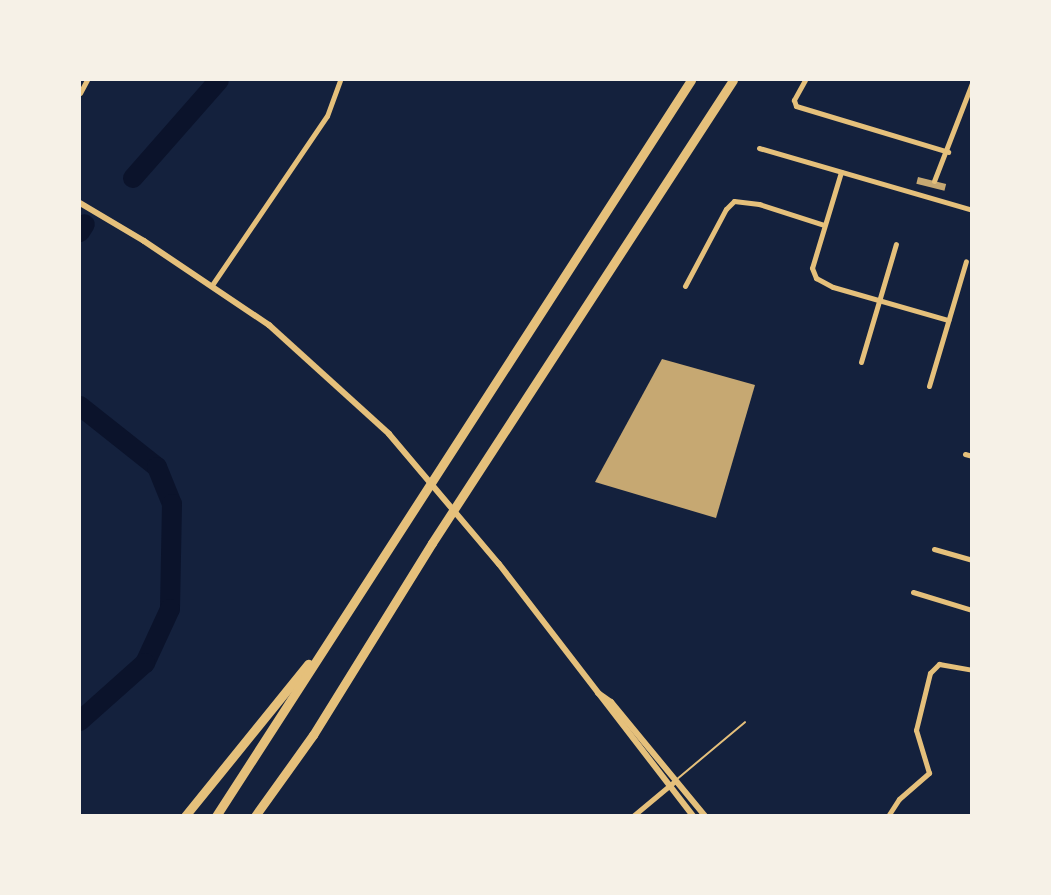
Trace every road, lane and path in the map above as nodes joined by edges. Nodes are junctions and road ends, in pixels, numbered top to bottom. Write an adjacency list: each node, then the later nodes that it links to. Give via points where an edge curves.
1 (87, 80): 7 (street)
2 (340, 80): 19 (street, via 327,116)
3 (691, 80): 31 (highway, via 409,510)
4 (733, 80): 35 (highway, via 432,543)
5 (805, 80): 9 (street, via 794,100 796,106)
6 (972, 84): 9 (street)
7 (80, 93)
8 (759, 148): 10 (street)
9 (948, 152): 11 (street)
10 (841, 172): 13 (street); 16 (street)
11 (934, 181)
12 (931, 188): 13 (street)
13 (928, 196): 15 (street)
14 (80, 203): 19 (street)
15 (972, 210)
16 (824, 225): 20 (street, via 759,204 734,201); 21 (street, via 812,268 816,278)
17 (896, 244): 21 (street)
18 (966, 261): 22 (street)
19 (212, 285): 33 (street, via 295,346 389,434 499,564)
20 (685, 286)
21 (879, 300): 22 (street); 23 (street)
22 (948, 320): 24 (street)
23 (861, 362)
24 (929, 386)
25 (965, 454): 26 (street)
26 (972, 456)
27 (934, 549): 28 (street)
28 (972, 560)
29 (914, 592): 30 (street)
30 (972, 610)
31 (333, 634): 38 (highway); 39 (highway)
32 (972, 670): 45 (street, via 939,664 930,673 916,730 929,773 899,799)
33 (598, 693): 36 (street, via 611,702); 37 (street)
34 (745, 722): 36 (lane)
35 (313, 735): 40 (highway); 41 (highway)
36 (675, 781): 37 (street); 44 (street)
37 (668, 787): 42 (street); 43 (street)
38 (185, 816)
39 (216, 816)
40 (255, 816)
41 (261, 816)
42 (633, 816)
43 (693, 816)
44 (705, 816)
45 (888, 816)

